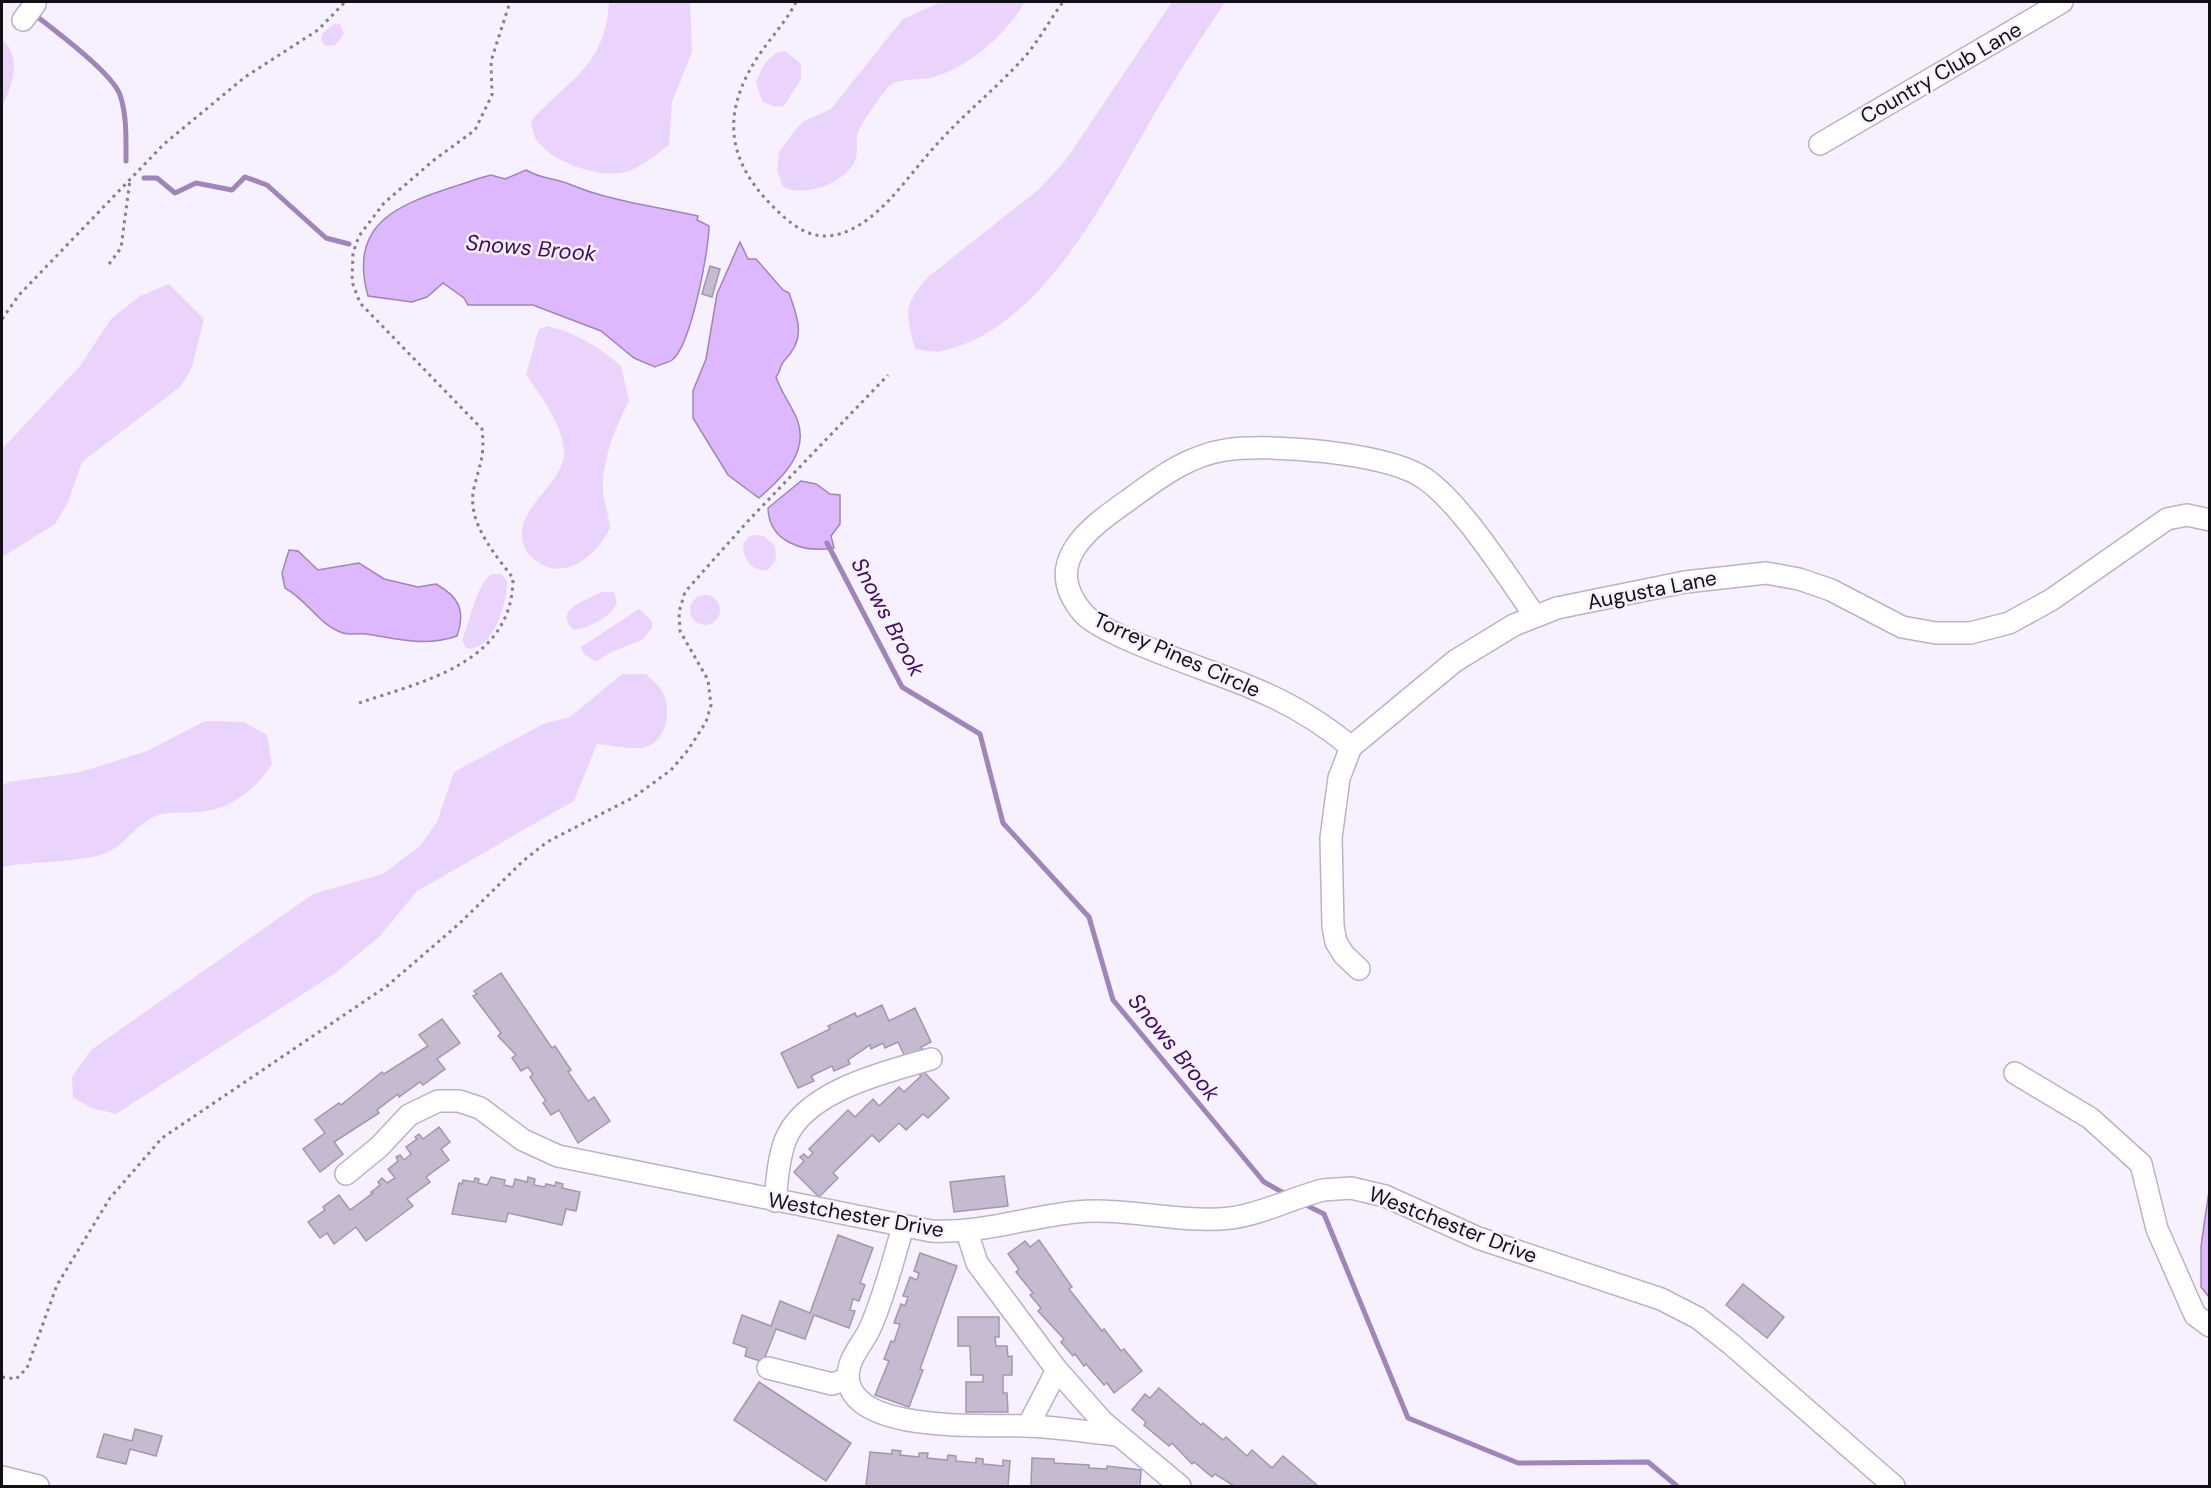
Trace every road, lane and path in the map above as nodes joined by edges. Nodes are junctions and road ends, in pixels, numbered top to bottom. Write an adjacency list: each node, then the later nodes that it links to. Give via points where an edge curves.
1 (345, 2): 7 (path, via 318,30 236,85 164,144)
2 (510, 2): 13 (path, via 491,61 492,95 475,130 384,203 359,236 353,253 352,282 360,303 482,429 484,454 473,490 474,520 513,578 513,590 494,640 480,652 432,678)
3 (796, 2): 4 (path, via 757,58 735,100 734,137 741,165 755,189 802,232 823,236 848,231 870,219 950,130 1022,60)
4 (1063, 2)
5 (2062, 2): 6 (street, Country Club Lane)
6 (1820, 144)
7 (130, 178): 8 (path, via 121,248); 9 (path, via 18,295)
8 (109, 264)
9 (2, 319)
10 (888, 375): 25 (path, via 685,592 679,612 680,631 708,680 711,705 706,722 683,757 634,797 547,842 387,986 162,1138 111,1198 57,1285 27,1368 16,1380)
11 (2210, 520): 12 (street, Augusta Lane, via 2187,515 2167,519 2051,600 2009,623 1970,633 1902,627 1831,590 1766,573 1685,582)
12 (1535, 616): 14 (street, Augusta Lane, via 1455,661); 14 (street, Torrey Pines Circle, via 1437,487 1396,465 1352,456 1271,448 1205,455 1172,469 1081,536 1072,554 1068,582 1086,616 1122,636 1303,711)
13 (359, 703)
14 (1351, 747): 15 (street, Augusta Lane, via 1339,778 1332,828 1333,926 1336,942)
15 (1359, 969)
16 (931, 1059): 19 (street, via 880,1073 807,1111 786,1139)
17 (2015, 1073): 22 (street, via 2090,1118 2141,1164 2157,1229 2195,1315)
18 (346, 1174): 19 (street, Westchester Drive, via 409,1115 438,1101 459,1101 480,1108 523,1140 558,1156)
19 (775, 1200): 20 (street, Westchester Drive)
20 (903, 1227): 21 (street, Westchester Drive); 26 (street, via 879,1307 849,1365)
21 (967, 1232): 24 (street, via 977,1263); 32 (street, Westchester Drive, via 1090,1211 1198,1220 1233,1218 1306,1194 1338,1188 1366,1190 1478,1238 1661,1299 1698,1318)
22 (2210, 1326)
23 (768, 1368): 26 (street, via 832,1384)
24 (1057, 1370): 27 (street); 28 (street)
25 (2, 1377)
26 (848, 1378): 27 (street, via 863,1403 886,1416 915,1422)
27 (1028, 1426): 28 (street)
28 (1117, 1435): 31 (street)
29 (2, 1478): 30 (street)
30 (38, 1486)
31 (1180, 1486)
32 (1894, 1486)

